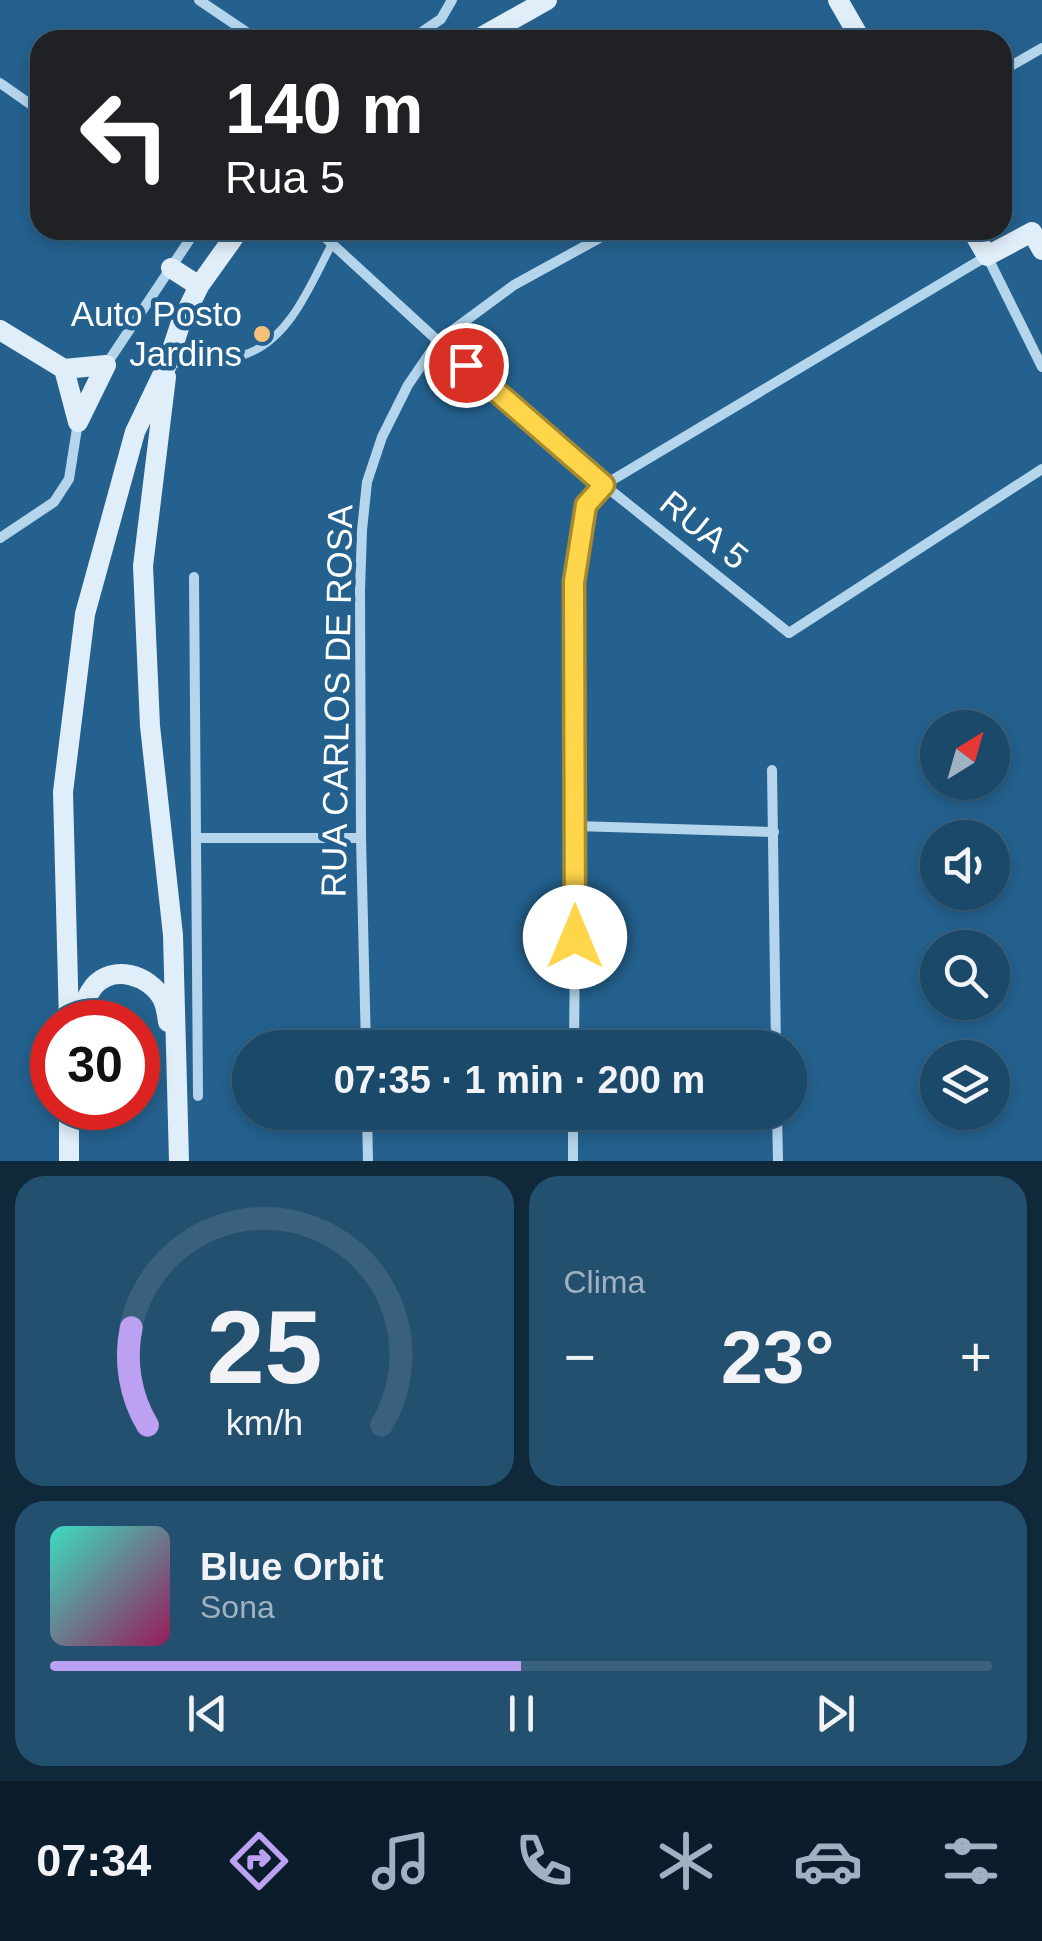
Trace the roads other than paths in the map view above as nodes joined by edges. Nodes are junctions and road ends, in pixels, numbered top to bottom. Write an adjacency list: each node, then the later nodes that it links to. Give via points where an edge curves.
1 (199, 0): 5 (street)
2 (452, 0): 6 (street)
3 (838, 0): 8 (main road)
4 (538, 3): 7 (main road)
5 (243, 30)
6 (425, 30)
7 (493, 30)
8 (855, 30)
9 (1042, 48): 10 (street)
10 (1012, 65)
11 (0, 82): 12 (street)
12 (30, 104)
13 (1039, 236): 20 (main road)
14 (189, 240): 21 (street)
15 (232, 240): 22 (main road)
16 (330, 240): 19 (street, RUA 5)
17 (596, 240): 24 (street, RUA CARLOS DE ROSA, via 514,285)
18 (978, 240): 20 (main road)
19 (333, 242): 24 (street, RUA 5); 26 (lane, via 275,336 248,354)
20 (987, 256): 27 (street); 31 (street)
21 (171, 268): 22 (main road); 25 (street)
22 (199, 286): 26 (main road)
23 (0, 330): 28 (main road)
24 (438, 341): 31 (street, RUA 5); 38 (street, RUA CARLOS DE ROSA, via 382,436 367,482 360,575)
25 (106, 365): 28 (main road); 29 (main road)
26 (166, 365): 39 (main road, via 135,432 85,614 62,792); 44 (main road, via 144,566)
27 (1042, 367)
28 (64, 369): 29 (main road)
29 (78, 422): 32 (street, via 69,479 54,502)
30 (1042, 469): 31 (street, RUA 5, via 789,633)
31 (604, 485): 35 (street, via 586,505 574,582)
32 (0, 538)
33 (194, 577): 37 (street)
34 (772, 770): 36 (street)
35 (576, 826): 36 (street); 42 (street)
36 (774, 832): 43 (street)
37 (196, 838): 38 (street); 45 (street)
38 (361, 838): 41 (street, RUA CARLOS DE ROSA)
39 (68, 1000)
40 (86, 1000): 44 (main road, via 105,976 134,975 163,999)
41 (366, 1030)
42 (574, 1030)
43 (776, 1030)
44 (176, 1053): 51 (main road)
45 (198, 1096)
46 (69, 1130): 50 (main road)
47 (367, 1130): 52 (street)
48 (573, 1130): 53 (street)
49 (777, 1130): 54 (street)
50 (69, 1161)
51 (179, 1161)
52 (368, 1161)
53 (573, 1161)
54 (778, 1161)

